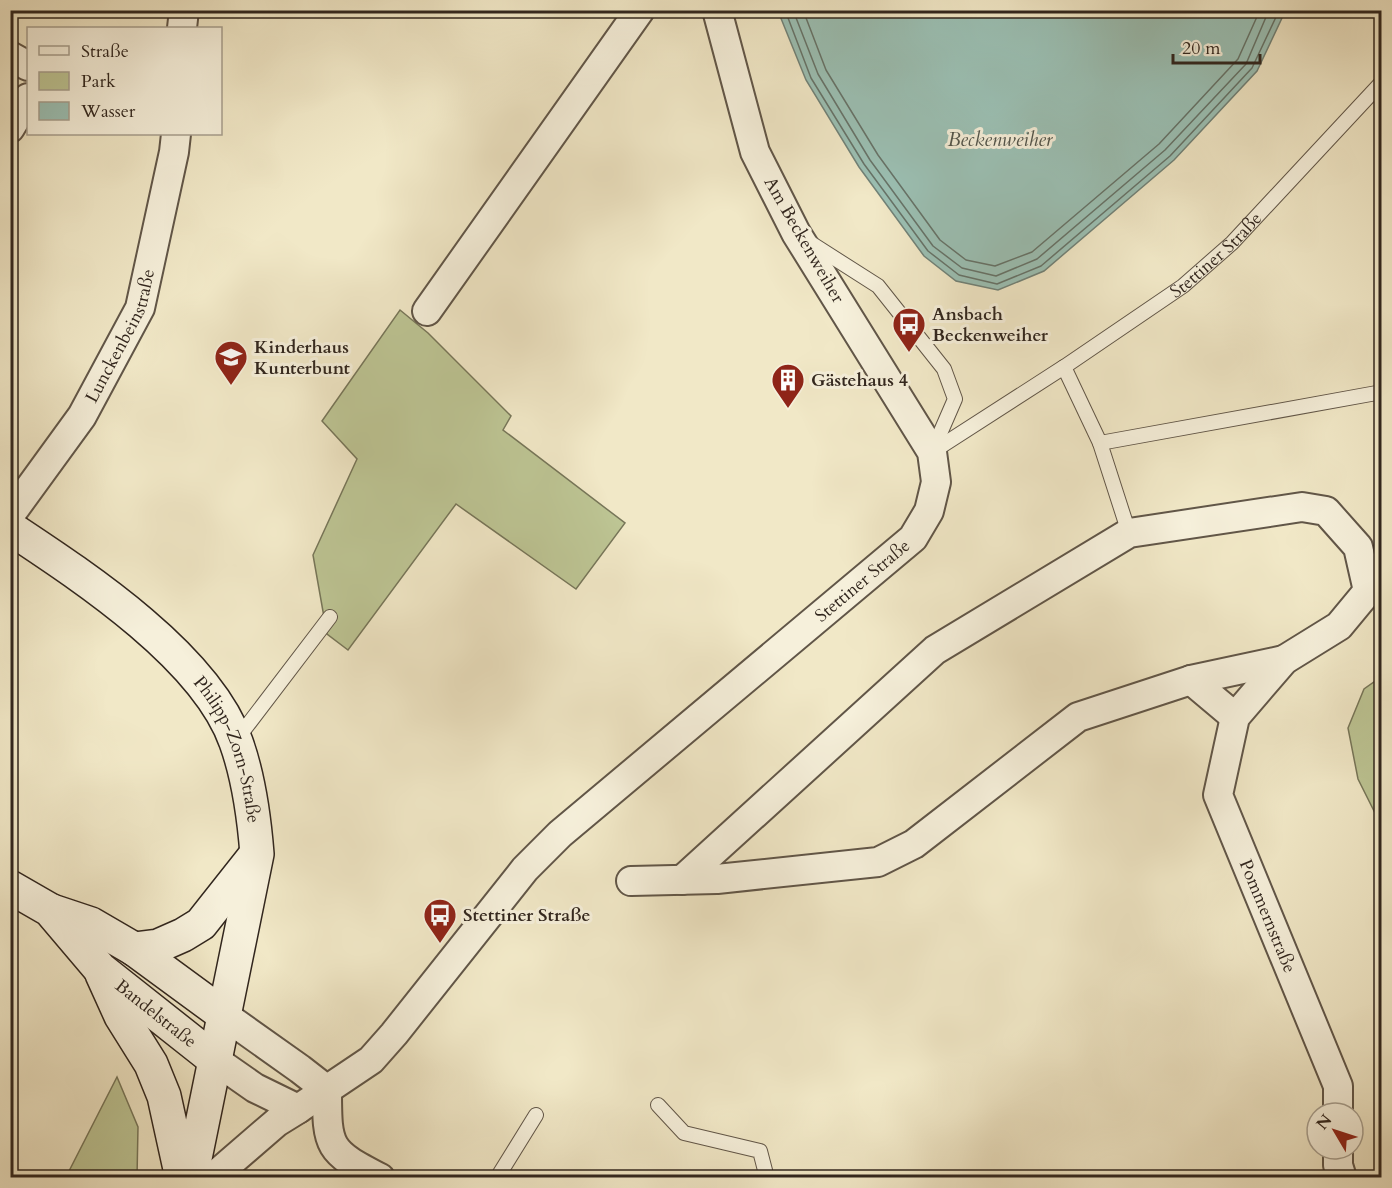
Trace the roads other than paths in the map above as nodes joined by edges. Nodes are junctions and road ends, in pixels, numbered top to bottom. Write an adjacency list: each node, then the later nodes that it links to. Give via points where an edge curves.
1 (184, 10): 4 (street)
2 (640, 10): 12 (street)
3 (717, 10): 11 (street, Am Beckenweiher, via 755,152)
4 (182, 27)
5 (10, 56): 6 (street)
6 (27, 65)
7 (1382, 82): 13 (lane, Stettiner Straße, via 1232,243 1183,286)
8 (27, 100): 9 (street)
9 (10, 128)
10 (176, 135): 17 (street, Lunckenbeinstraße, via 140,308 82,416)
11 (796, 233): 16 (street, Am Beckenweiher); 16 (lane, via 878,286 944,369 955,399)
12 (427, 311)
13 (1064, 367): 15 (lane); 16 (lane, Stettiner Straße)
14 (1382, 392): 15 (lane)
15 (1100, 443): 19 (lane)
16 (932, 452): 34 (street, Stettiner Straße, via 936,482 929,511 913,538 560,834 525,869 371,1060)
17 (10, 515)
18 (10, 528): 24 (street, Philipp-Zorn-Straße, via 154,633 203,685)
19 (1129, 533): 21 (street, via 1302,507 1326,511 1358,547 1368,591 1339,626); 26 (street, via 935,650)
20 (330, 617): 24 (lane)
21 (1284, 660): 22 (street); 23 (street)
22 (1191, 680): 23 (street); 26 (street, via 1078,717 914,844 878,862)
23 (1235, 717): 35 (street, Pommernstraße, via 1218,795 1338,1086)
24 (236, 740): 25 (street, Philipp-Zorn-Straße, via 248,785)
25 (257, 854): 30 (street, via 201,924 158,946); 32 (street, Philipp-Zorn-Straße)
26 (682, 880): 27 (street)
27 (632, 881)
28 (10, 887): 29 (street, Bandelstraße)
29 (50, 910): 30 (street, via 91,924); 31 (street, Bandelstraße)
30 (134, 949): 32 (street)
31 (100, 969): 33 (street, Bandelstraße); 41 (street, via 164,1096)
32 (224, 1016): 33 (street, Philipp-Zorn-Straße); 34 (street)
33 (215, 1060): 37 (street, via 255,1088); 42 (street, Bandelstraße)
34 (327, 1090): 37 (street, Stettiner Straße); 40 (street, via 327,1126 332,1145)
35 (1338, 1101)
36 (658, 1105): 46 (lane, via 684,1133 760,1152)
37 (297, 1109): 43 (street, Stettiner Straße)
38 (536, 1115): 45 (lane)
39 (1338, 1161): 47 (street)
40 (348, 1170): 44 (street)
41 (182, 1178)
42 (191, 1178)
43 (212, 1178)
44 (380, 1178)
45 (497, 1178)
46 (767, 1178)
47 (1342, 1178)

